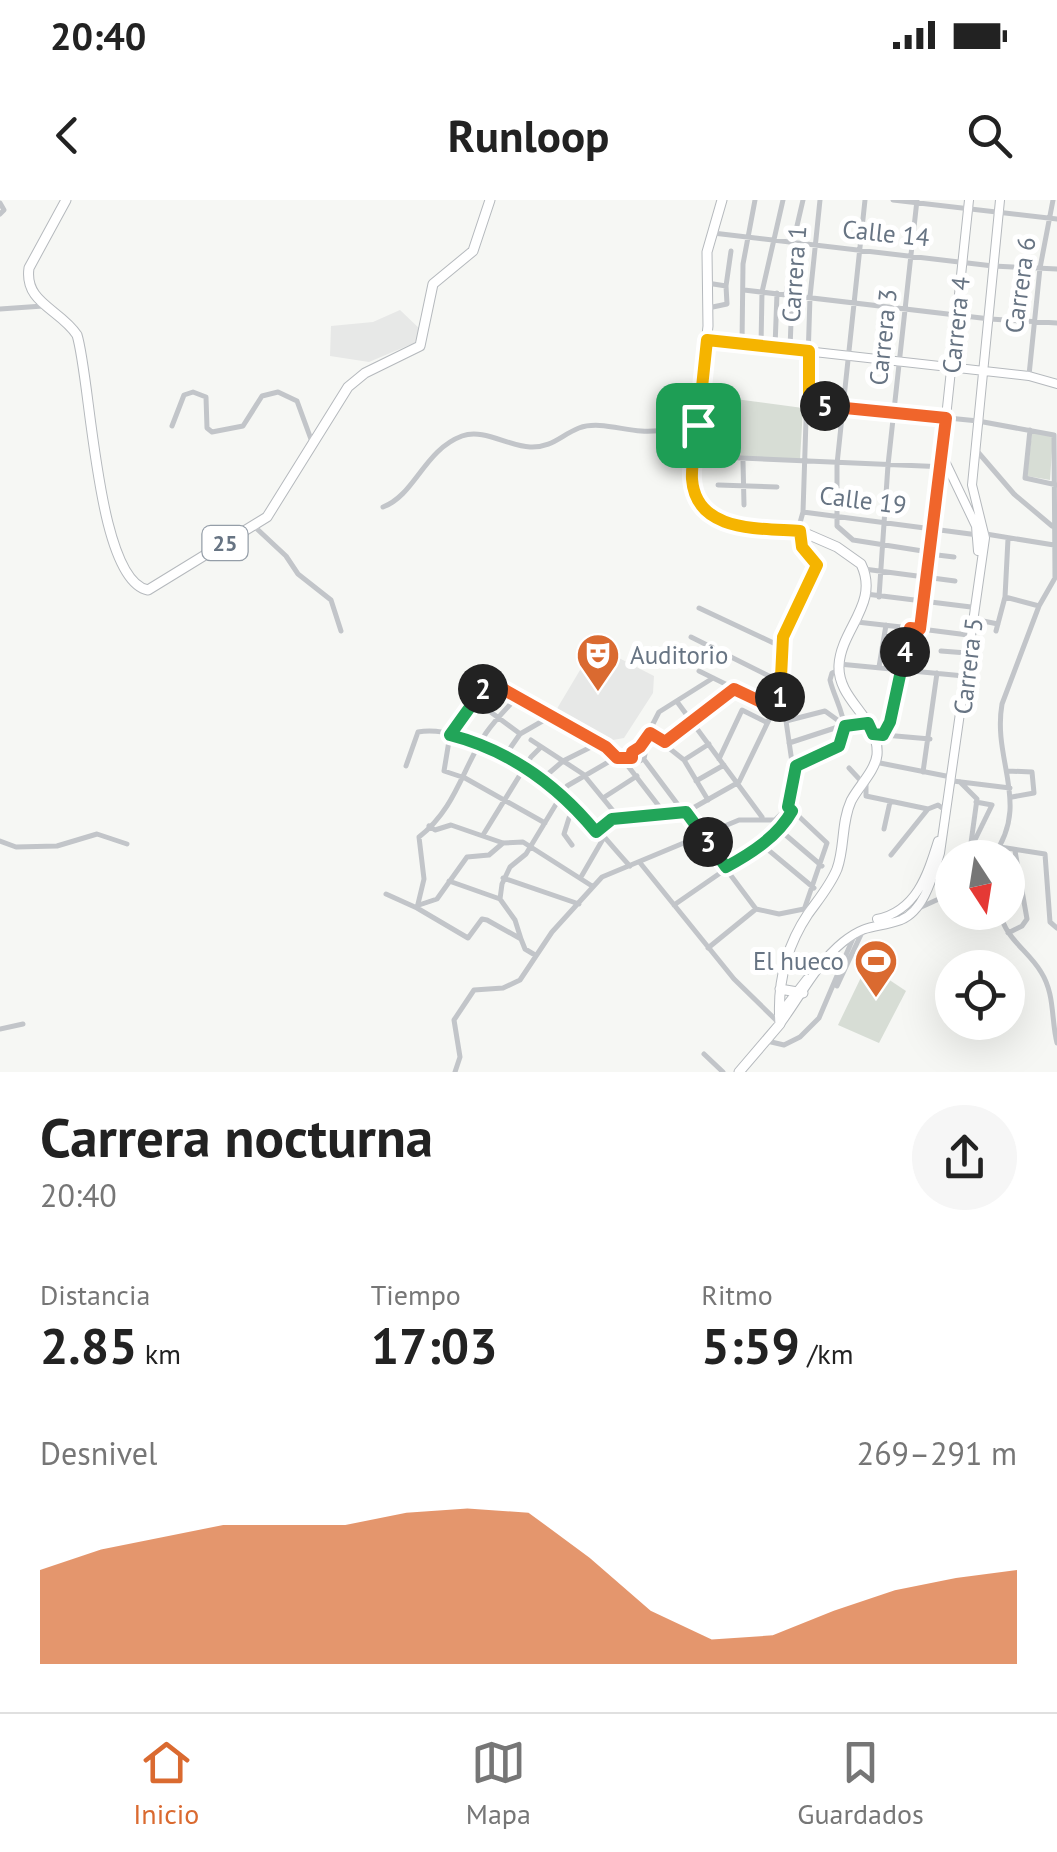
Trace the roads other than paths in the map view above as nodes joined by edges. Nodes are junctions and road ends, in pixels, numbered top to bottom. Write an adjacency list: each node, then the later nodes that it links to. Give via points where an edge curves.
1 (66, 200): 38 (main road, 25, via 28,274 29,286)
2 (490, 200): 69 (main road, 25, via 473,251 433,284 420,346 356,379)
3 (722, 200): 18 (main road)
4 (754, 200): 19 (street)
5 (782, 200): 20 (street)
6 (804, 200): 21 (street)
7 (820, 200): 22 (street, Carrera 1)
8 (865, 200): 23 (street)
9 (893, 200): 13 (street)
10 (1000, 200): 15 (street, Carrera 5)
11 (1052, 200): 17 (street, Carrera 6)
12 (0, 202): 16 (street)
13 (917, 202): 14 (street); 25 (street, Carrera 3)
14 (968, 204): 15 (street); 26 (street, Carrera 4)
15 (998, 213): 17 (street); 27 (street, Carrera 5)
16 (0, 214)
17 (1053, 219): 28 (street, Carrera 6)
18 (710, 232): 19 (street, Calle 14); 30 (main road)
19 (746, 238): 20 (street, Calle 14); 32 (street)
20 (771, 240): 21 (street, Calle 14); 33 (street)
21 (794, 243): 22 (street, Calle 14); 35 (street)
22 (816, 246): 23 (street, Calle 14); 36 (street, Carrera 1)
23 (860, 250): 25 (street, Calle 14); 37 (street)
24 (731, 251): 31 (street)
25 (911, 256): 26 (street, Calle 14); 41 (street, Carrera 3)
26 (963, 262): 27 (street, Calle 14); 42 (street, Carrera 4)
27 (993, 266): 28 (street, Calle 14); 43 (street, Carrera 5)
28 (1040, 268): 29 (street, Calle 14); 44 (street, Carrera 6)
29 (1057, 269)
30 (707, 283): 31 (street); 39 (main road)
31 (726, 286): 39 (street, via 727,304)
32 (744, 290): 33 (street); 47 (street)
33 (762, 292): 34 (street); 48 (street)
34 (777, 293): 35 (street); 49 (street)
35 (789, 294): 36 (street); 50 (street)
36 (810, 297): 37 (street); 51 (street, Carrera 1)
37 (854, 302): 41 (street); 52 (street)
38 (46, 306): 40 (street); 88 (main road, 25, via 79,342 107,518 135,584 152,588)
39 (708, 308): 46 (main road)
40 (0, 309)
41 (908, 310): 42 (street); 53 (street, Carrera 3)
42 (957, 316): 43 (street); 54 (street, Carrera 4)
43 (990, 319): 44 (street); 55 (street, Carrera 5)
44 (1035, 322): 45 (street); 56 (street, Carrera 6)
45 (1057, 323)
46 (707, 340): 47 (street); 58 (main road)
47 (742, 343): 48 (street)
48 (760, 346): 49 (street)
49 (776, 347): 50 (street)
50 (790, 349): 51 (street)
51 (809, 351): 52 (street); 59 (street, Carrera 1)
52 (846, 355): 53 (street); 60 (street)
53 (900, 360): 54 (street); 62 (street, Carrera 3)
54 (952, 367): 55 (street); 63 (street, Carrera 4)
55 (983, 371): 56 (street); 64 (street, Carrera 5)
56 (1029, 376): 57 (street)
57 (1057, 384)
58 (701, 394): 61 (street, via 730,396); 65 (main road)
59 (809, 404): 60 (street); 74 (street, Carrera 1)
60 (842, 408): 62 (street); 75 (street)
61 (730, 414)
62 (895, 415): 63 (street); 76 (street, Carrera 3)
63 (946, 418): 64 (street); 71 (street, Carrera 4)
64 (978, 422): 67 (street); 70 (street, Carrera 5)
65 (698, 425): 72 (main road); 83 (street, via 654,431 592,426 546,447 461,436 428,458 395,503)
66 (172, 426): 69 (street, via 184,395 193,392 206,397 212,432 243,426 262,396 278,392 297,401)
67 (1030, 430): 68 (street); 78 (street, via 1025,478)
68 (1056, 434): 78 (street)
69 (312, 442): 88 (main road, 25)
70 (975, 447): 87 (street, via 1003,483); 91 (street, Carrera 5, via 972,485)
71 (942, 455): 77 (street, Carrera 5)
72 (694, 456): 73 (street); 90 (main road, via 695,494 708,514 745,527)
73 (743, 461): 74 (street); 80 (street)
74 (802, 463): 75 (street); 84 (street, Carrera 1)
75 (836, 464): 76 (street); 85 (street)
76 (888, 465): 77 (street); 86 (street, Carrera 3)
77 (944, 467): 89 (street); 91 (street, Carrera 5)
78 (1055, 484): 87 (street)
79 (718, 485): 80 (street)
80 (743, 486): 81 (street); 82 (street)
81 (777, 487)
82 (744, 505)
83 (383, 508)
84 (803, 512): 85 (street, Calle 19); 90 (street, Carrera 1)
85 (836, 517): 86 (street, Calle 19); 93 (street, via 843,534)
86 (886, 522): 89 (street, Calle 19); 93 (street, Carrera 3)
87 (1052, 526): 94 (street)
88 (255, 527): 113 (street, via 331,600)
89 (933, 530): 91 (street, Calle 19); 95 (street)
90 (798, 531): 97 (main road); 116 (street, via 817,565)
91 (982, 535): 92 (street, Calle 19); 106 (street, Carrera 5); 108 (street, Carrera 5)
92 (1008, 540): 94 (street, Calle 19); 103 (street)
93 (884, 544): 95 (street); 98 (street, Carrera 3)
94 (1056, 546): 105 (street, via 1055,578)
95 (929, 553): 96 (street); 99 (street)
96 (954, 557)
97 (863, 568): 98 (street); 101 (main road)
98 (882, 572): 99 (street); 102 (street, Carrera 3)
99 (926, 578): 100 (street); 104 (street)
100 (955, 581)
101 (866, 594): 102 (street); 109 (main road)
102 (879, 597): 104 (street)
103 (1004, 597): 105 (street); 108 (street, via 997,628)
104 (924, 604): 106 (street); 112 (street)
105 (1039, 606): 162 (street, via 1002,704)
106 (971, 607): 114 (street, Carrera 5)
107 (699, 608): 116 (street)
108 (973, 619): 169 (street, Carrera 5)
109 (857, 622): 110 (street); 119 (main road)
110 (886, 626): 111 (street); 120 (street)
111 (910, 628): 112 (street); 121 (street)
112 (920, 629): 114 (street)
113 (341, 632)
114 (968, 634): 118 (street, Carrera 5)
115 (691, 637): 126 (street)
116 (782, 647): 126 (street)
117 (941, 651): 118 (street)
118 (967, 653): 124 (street, Carrera 5)
119 (839, 667): 120 (street); 136 (street, via 830,680); 137 (main road, via 842,689)
120 (879, 668): 121 (street)
121 (901, 670): 123 (street); 137 (street, via 890,722)
122 (700, 671): 125 (street)
123 (937, 674): 124 (street); 141 (street)
124 (964, 676): 169 (street, Carrera 5)
125 (713, 678): 127 (street); 130 (street)
126 (783, 682): 131 (street)
127 (734, 689): 131 (street); 134 (street)
128 (517, 696): 129 (street, via 489,684); 132 (street); 133 (street)
129 (474, 699): 133 (street); 140 (street)
130 (678, 703): 134 (street); 138 (street, via 659,712)
131 (774, 708): 135 (street)
132 (553, 716): 139 (street); 146 (street)
133 (498, 719): 139 (street); 144 (street)
134 (691, 722): 143 (street); 147 (street)
135 (766, 722): 157 (street, via 742,710); 171 (street)
136 (845, 726): 137 (street); 145 (street); 145 (street, via 829,711 786,721); 160 (street, via 839,746)
137 (875, 731): 141 (street); 150 (main road)
138 (650, 733): 143 (street); 149 (street)
139 (520, 734): 151 (street)
140 (450, 735): 144 (street); 158 (street, via 416,733); 166 (street, via 444,771)
141 (930, 739): 163 (street)
142 (531, 740): 148 (street)
143 (665, 742): 155 (street)
144 (481, 743): 151 (street); 166 (street)
145 (789, 743): 160 (street)
146 (598, 744): 152 (street); 156 (street)
147 (709, 744): 155 (street); 157 (street)
148 (541, 747): 156 (street); 161 (street)
149 (640, 747): 153 (street); 154 (street)
150 (876, 756): 163 (street); 168 (main road)
151 (504, 757): 161 (street)
152 (619, 757): 153 (street); 164 (street); 165 (street)
153 (632, 758): 154 (street)
154 (644, 758): 184 (street)
155 (684, 760): 170 (street)
156 (563, 761): 164 (street); 167 (street)
157 (722, 762): 170 (street); 171 (street)
158 (406, 766)
159 (848, 768): 168 (street)
160 (793, 769): 182 (street)
161 (524, 770): 167 (street); 177 (street)
162 (1007, 771): 172 (street); 174 (street, via 1030,770 1034,794)
163 (923, 772): 169 (street)
164 (583, 774): 173 (street); 175 (street)
165 (636, 776): 175 (street); 185 (street)
166 (466, 778): 177 (street); 189 (street)
167 (541, 780): 173 (street)
168 (864, 780): 178 (street, via 866,796); 218 (main road, via 846,816 836,870)
169 (954, 780): 172 (street); 179 (street); 183 (street, Carrera 5); 223 (street, Carrera 5, via 940,853)
170 (696, 781): 176 (street)
171 (739, 782): 176 (street); 187 (street)
172 (1010, 788): 174 (street)
173 (562, 792): 181 (street); 188 (street)
174 (1012, 797): 196 (street)
175 (603, 798): 186 (street)
176 (708, 800): 184 (street)
177 (503, 801): 188 (street); 193 (street)
178 (890, 802): 180 (street); 190 (street)
179 (976, 802): 179 (street, via 974,813 970,850 992,805)
180 (930, 807): 183 (street); 204 (street)
181 (577, 809): 192 (street); 200 (street, via 564,834)
182 (790, 809): 187 (street, via 776,820); 191 (street); 207 (street, via 827,843)
183 (945, 810): 233 (street, Carrera 5, via 912,901 849,933)
184 (686, 812): 185 (street); 194 (street)
185 (665, 814): 186 (street)
186 (619, 818): 192 (street)
187 (763, 818): 194 (street)
188 (544, 824): 202 (street)
189 (429, 826): 193 (street); 220 (street, via 419,837 424,879)
190 (884, 829)
191 (781, 831): 201 (street); 207 (street)
192 (596, 832): 195 (street)
193 (483, 834): 198 (street)
194 (703, 834): 205 (street); 208 (street)
195 (604, 839): 206 (street); 209 (street)
196 (1003, 840)
197 (0, 842): 199 (street, via 57,846 97,834)
198 (503, 843): 202 (street); 211 (street, via 488,855 467,857)
199 (127, 844)
200 (572, 844)
201 (761, 844): 208 (street); 213 (street)
202 (529, 846): 209 (street); 210 (street)
203 (1025, 851): 224 (street, via 1042,852 1050,922)
204 (891, 855)
205 (641, 864): 206 (street); 219 (street)
206 (630, 866): 212 (street)
207 (822, 866): 213 (street)
208 (726, 867): 219 (street); 221 (street)
209 (581, 876): 212 (street)
210 (504, 878): 215 (street); 217 (street)
211 (449, 881): 215 (street); 220 (street, via 437,899)
212 (592, 886): 217 (street)
213 (814, 888): 222 (street)
214 (386, 894): 220 (street)
215 (500, 899): 229 (street)
216 (935, 900): 223 (street)
217 (579, 904): 231 (street)
218 (816, 904): 222 (street); 232 (main road, via 792,944)
219 (674, 905): 230 (street)
220 (417, 906): 229 (street, via 470,939 482,919)
221 (756, 909): 222 (street); 230 (street)
222 (803, 910)
223 (915, 910): 227 (street, Carrera 5)
224 (1057, 928)
225 (1007, 930): 228 (street)
226 (1013, 930): 228 (street)
227 (860, 931): 233 (street, Carrera 5); 237 (street, via 819,1018 800,1038 776,1046)
228 (1008, 933): 238 (street, via 1043,974)
229 (521, 938): 231 (street)
230 (708, 948): 234 (street)
231 (535, 955): 241 (street, via 513,986 474,990 453,1023 460,1057)
232 (780, 989): 233 (main road); 234 (main road)
233 (799, 994): 234 (street, Carrera 5)
234 (780, 1020): 237 (main road, Carrera 5)
235 (23, 1024): 236 (street)
236 (0, 1028)
237 (767, 1040): 240 (main road, Carrera 5)
238 (1057, 1043)
239 (704, 1054): 242 (street)
240 (755, 1054): 243 (main road); 244 (street, Carrera 5)
241 (455, 1072)
242 (723, 1072)
243 (739, 1072)
244 (748, 1072)

